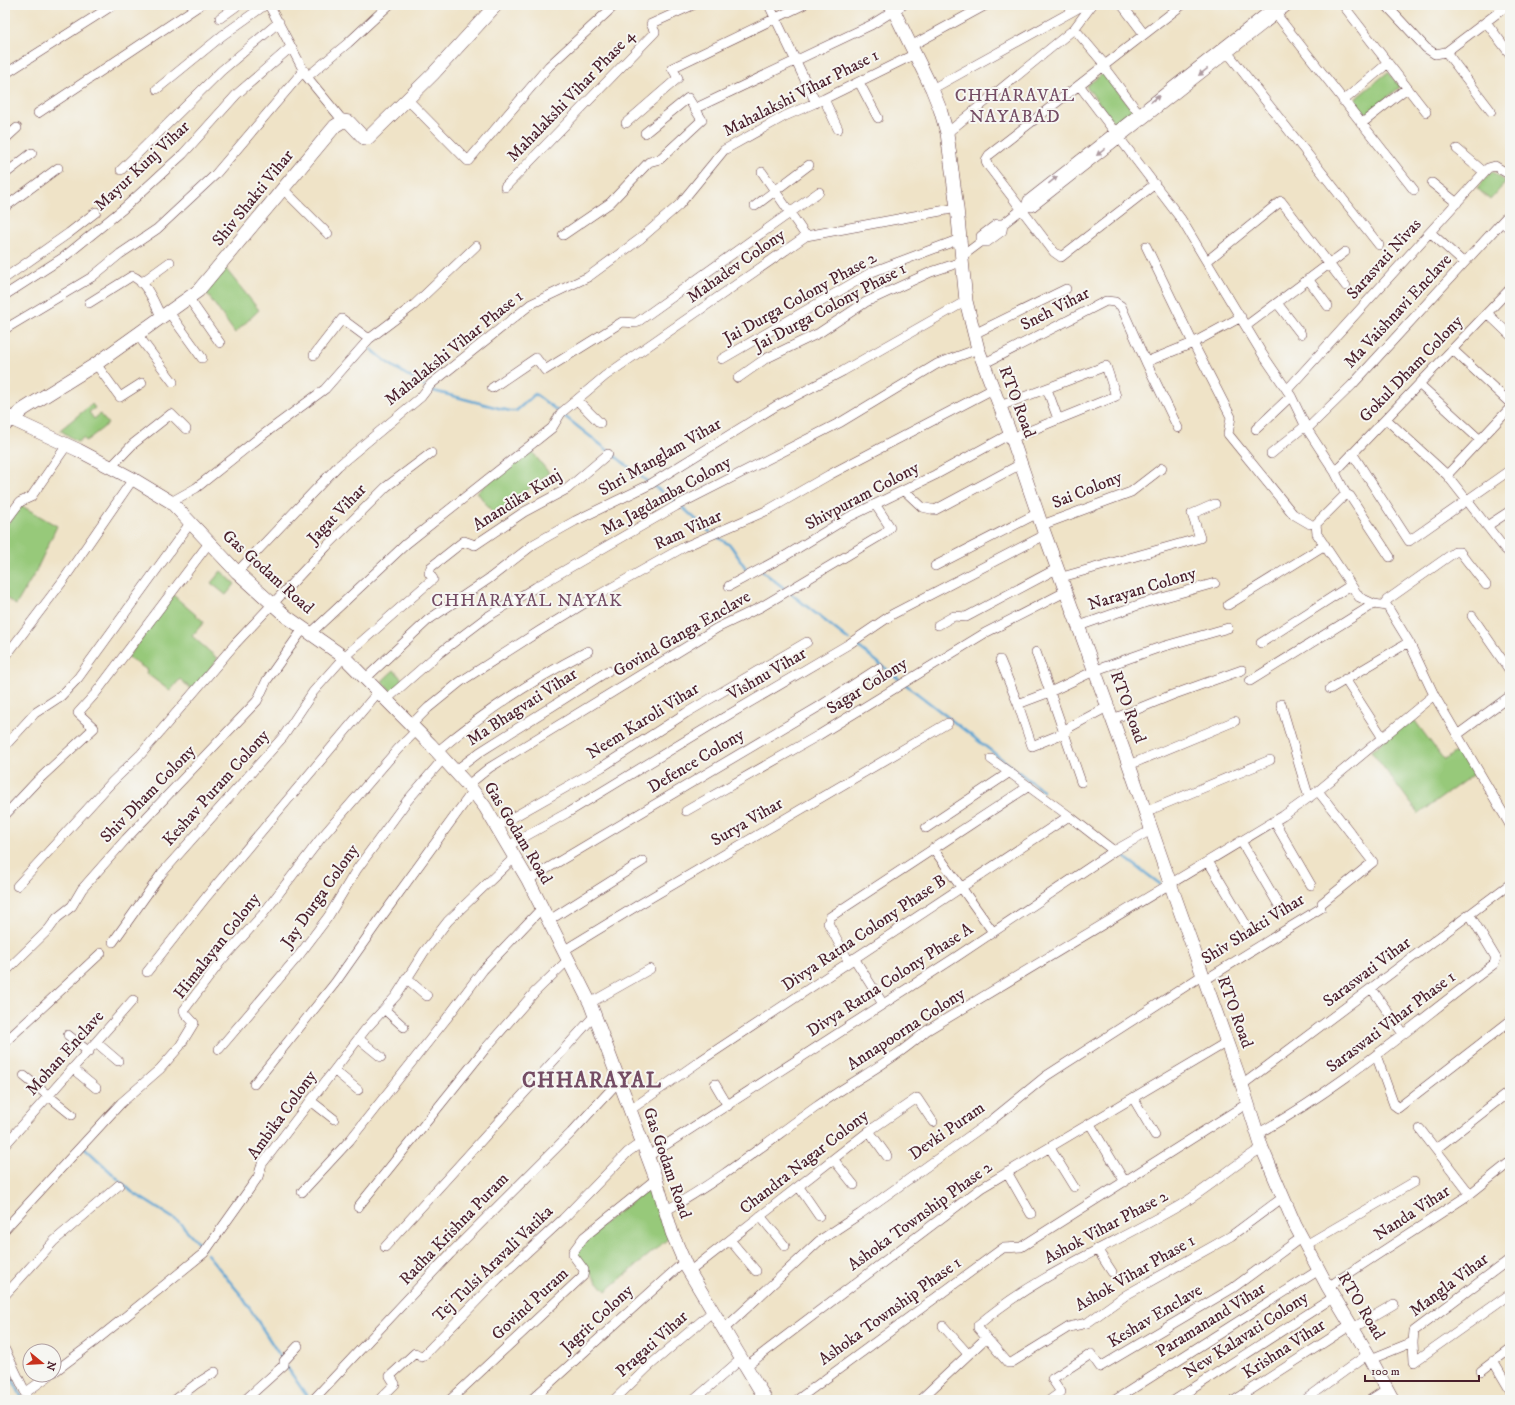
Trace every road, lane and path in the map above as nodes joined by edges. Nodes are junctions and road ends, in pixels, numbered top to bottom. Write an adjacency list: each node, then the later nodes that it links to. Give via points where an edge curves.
1 (113, 5): 35 (street)
2 (200, 5): 48 (street)
3 (238, 5): 21 (street)
4 (389, 5): 36 (street, via 348,43)
5 (496, 5): 42 (street)
6 (615, 5): 42 (street, via 549,66 468,161)
7 (693, 5): 71 (street, Mahalakshi Vihar Phase 4, via 651,24 655,32)
8 (769, 5): 22 (street)
9 (803, 5): 22 (street)
10 (986, 5): 29 (street, Mahalakshi Vihar Phase 1)
11 (1122, 5): 26 (street)
12 (1182, 5): 26 (street)
13 (1289, 5): 20 (street)
14 (1343, 5): 33 (street)
15 (1386, 5): 30 (street, via 1426,48 1435,54)
16 (1508, 5): 24 (street)
17 (271, 6): 23 (street); 41 (street, via 223,35)
18 (896, 7): 29 (street, RTO Road); 32 (street, via 871,25)
19 (1086, 7): 40 (street); 57 (street, via 1074,29)
20 (1276, 10): 28 (street); 44 (street)
21 (220, 18)
22 (776, 18): 32 (street); 52 (street, via 672,68 678,78)
23 (279, 22): 27 (street); 64 (street, via 221,71)
24 (1486, 22): 30 (street); 31 (street)
25 (1078, 33): 34 (street)
26 (1144, 34): 34 (street)
27 (291, 47): 36 (street); 106 (street, Mayur Kunj Vihar, via 237,94 182,154 123,209 64,257)
28 (1226, 49): 49 (street); 93 (street)
29 (913, 50): 37 (street, Mahalakshi Vihar Phase 1); 40 (street, RTO Road)
30 (1446, 52): 46 (street)
31 (1510, 54)
32 (796, 60): 43 (street); 45 (street)
33 (1388, 63): 39 (street); 44 (street)
34 (1104, 66): 38 (street); 49 (street)
35 (5, 74)
36 (306, 74): 51 (street); 116 (street, via 215,175 157,229 92,277)
37 (859, 82): 43 (street, Mahalakshi Vihar Phase 1); 50 (street)
38 (1079, 85): 58 (street); 80 (street, via 989,155 986,160)
39 (1407, 88): 47 (street); 53 (street)
40 (932, 89): 57 (street, RTO Road)
41 (157, 90)
42 (407, 99): 51 (street, via 368,138 364,138 348,122)
43 (820, 101): 55 (street); 184 (street, Mahalakshi Vihar Phase 1, via 785,116 724,150 679,204 640,239 588,277 531,304 465,356 431,384 421,397 338,466)
44 (1343, 101): 53 (street)
45 (696, 108): 56 (street, via 688,98); 88 (street, via 702,120 660,158 649,162 610,203)
46 (1491, 111)
47 (1426, 112)
48 (38, 113)
49 (1140, 116): 58 (street)
50 (878, 118)
51 (342, 120): 72 (street, Shiv Shakti Vihar)
52 (626, 123)
53 (1360, 124): 73 (street)
54 (17, 128): 59 (street)
55 (838, 129)
56 (645, 133)
57 (947, 133): 79 (street, RTO Road)
58 (1117, 134): 70 (street); 80 (street, via 1032,206)
59 (5, 138)
60 (1457, 149): 66 (street)
61 (32, 153): 67 (street)
62 (809, 165): 74 (street)
63 (58, 168): 78 (street)
64 (121, 170)
65 (762, 172): 74 (street)
66 (1484, 172): 68 (street, via 1492,166); 76 (street, Sarasvati Nivas)
67 (5, 174)
68 (1510, 175)
69 (1432, 183): 76 (street)
70 (1155, 184): 80 (street, via 1061,257 1054,252); 96 (street)
71 (505, 187)
72 (283, 189): 87 (street); 107 (street, Shiv Shakti Vihar, via 207,282)
73 (1414, 190)
74 (775, 191): 77 (street); 83 (street)
75 (819, 192): 83 (street)
76 (1457, 203): 86 (street, Sarasvati Nivas)
77 (755, 206)
78 (5, 207)
79 (957, 208): 89 (street, Mahadev Colony); 90 (street, RTO Road)
80 (1024, 208): 95 (street, Jai Durga Colony Phase 1, via 1003,224 1002,231 991,234 987,242 981,242)
81 (96, 212): 100 (street)
82 (1510, 213): 84 (street, Ma Vaishnavi Enclave)
83 (789, 214): 89 (street); 136 (street, via 636,323 622,322 545,370 536,358)
84 (1502, 222): 85 (street); 99 (street, Ma Vaishnavi Enclave)
85 (1510, 229)
86 (1430, 232): 99 (street); 139 (street, Sarasvati Nivas)
87 (328, 234)
88 (563, 235)
89 (806, 236): 140 (street, Mahadev Colony, via 605,376)
90 (960, 239): 95 (street, RTO Road); 128 (street, Jai Durga Colony Phase 2, via 872,272)
91 (476, 246): 121 (street, via 414,305)
92 (1146, 246): 122 (street)
93 (1379, 246)
94 (1345, 252): 98 (street)
95 (961, 260): 108 (street, RTO Road); 132 (street, Jai Durga Colony Phase 1, via 866,302 818,332 765,359)
96 (1207, 261): 98 (street, via 1281,201); 114 (street)
97 (170, 262): 102 (street)
98 (1330, 263): 101 (street); 103 (street)
99 (1464, 263): 149 (street, Ma Vaishnavi Enclave, via 1352,385)
100 (5, 278)
101 (1308, 279): 110 (street); 111 (street)
102 (141, 283): 109 (street, via 132,276); 113 (street)
103 (1346, 286)
104 (1066, 289): 118 (street)
105 (1510, 289): 112 (street, Gokul Dham Colony)
106 (5, 295)
107 (188, 298): 113 (street, Shiv Shakti Vihar); 123 (street)
108 (966, 301): 118 (street, RTO Road); 213 (street, Shri Manglam Vihar, via 776,406 649,485 534,544 428,620)
109 (89, 303)
110 (1277, 303): 115 (street); 119 (street)
111 (1328, 306)
112 (1487, 313): 120 (street); 125 (street, Gokul Dham Colony)
113 (164, 314): 117 (street, Shiv Shakti Vihar); 127 (street)
114 (1241, 317): 115 (street); 122 (street)
115 (1246, 326): 139 (street)
116 (5, 329)
117 (137, 334): 130 (street, Shiv Shakti Vihar); 133 (street)
118 (974, 334): 124 (street, RTO Road)
119 (1301, 334)
120 (1510, 335)
121 (369, 339): 126 (street, via 342,319); 170 (street, via 325,389 196,488)
122 (1193, 342): 129 (street); 177 (street, via 1231,417 1228,434 1294,514)
123 (220, 343)
124 (978, 349): 131 (street, RTO Road); 218 (street, Ma Jagdamba Colony, via 937,364 841,422 676,506 536,587 487,617)
125 (1452, 349): 135 (street, Gokul Dham Colony); 141 (street)
126 (314, 355)
127 (202, 358)
128 (722, 359)
129 (1146, 362): 131 (street, Sneh Vihar, via 1121,306 1106,301); 150 (street, Sneh Vihar)
130 (96, 364): 134 (street, via 120,397); 147 (street, Shiv Shakti Vihar)
131 (983, 364): 137 (street, RTO Road)
132 (738, 378)
133 (173, 382)
134 (142, 383)
135 (1418, 384): 146 (street, Gokul Dham Colony); 154 (street)
136 (492, 388)
137 (993, 389): 142 (street, RTO Road); 227 (street, Ram Vihar, via 828,475 768,510 684,547 595,597 460,682 428,708)
138 (1047, 389): 142 (street); 145 (street); 145 (street, Shivpuram Colony, via 1106,366 1116,396)
139 (1289, 393): 149 (street); 152 (street, Sarasvati Nivas)
140 (577, 400): 144 (street, Mahadev Colony); 148 (street)
141 (1510, 404)
142 (1000, 406): 153 (street, RTO Road)
143 (1510, 408): 154 (street)
144 (561, 413): 199 (street, Shiv Dham Colony, via 552,428 406,544)
145 (1058, 419): 153 (street, Shivpuram Colony)
146 (1386, 419): 157 (street, Gokul Dham Colony); 165 (street)
147 (7, 420): 155 (street, Gas Godam Road)
148 (600, 422)
149 (1306, 427): 159 (street, Ma Vaishnavi Enclave); 164 (street)
150 (1178, 428)
151 (186, 429): 161 (street, via 171,414 133,444)
152 (1256, 429)
153 (1011, 436): 160 (street, RTO Road); 167 (street, Shivpuram Colony)
154 (1480, 440): 165 (street)
155 (67, 445): 161 (street, Gas Godam Road); 174 (street, via 31,497 20,502)
156 (431, 452): 193 (street, Jagat Vihar, via 386,487)
157 (1352, 453): 164 (street, Gokul Dham Colony); 169 (street, via 1409,541)
158 (608, 454): 206 (street, Anandika Kunj, via 567,489 524,512 475,545 464,541 431,567 429,573 433,579)
159 (1272, 454)
160 (1021, 464): 167 (street, via 935,510 922,508); 176 (street, RTO Road)
161 (111, 467): 166 (street, Gas Godam Road)
162 (1162, 468): 176 (street, Sai Colony, via 1131,492)
163 (1510, 470): 169 (street)
164 (1335, 472): 168 (street)
165 (1447, 475): 169 (street)
166 (133, 479): 170 (street, Gas Godam Road); 205 (street, via 62,582)
167 (904, 490): 171 (street, Shivpuram Colony)
168 (1346, 494): 180 (street, via 1316,524 1317,534); 182 (street, via 1350,496)
169 (1467, 500): 178 (street)
170 (171, 502): 175 (street, Gas Godam Road)
171 (875, 504): 189 (street, Shivpuram Colony); 240 (street, Govind Ganga Enclave, via 890,527 885,533 761,607 717,628 644,672 502,760)
172 (1215, 504): 185 (street, via 1192,514 1200,538)
173 (1510, 511): 178 (street)
174 (5, 522)
175 (191, 522): 179 (street, Gas Godam Road); 231 (street, via 78,678 60,696 35,713)
176 (1041, 524): 183 (street); 185 (street, RTO Road); 254 (street, Vishnu Vihar, via 893,614 849,644 567,813)
177 (1310, 524)
178 (1487, 526): 181 (street)
179 (209, 543): 184 (street, Gas Godam Road); 245 (street, via 78,713 94,728 36,782)
180 (1325, 545): 187 (street); 194 (street)
181 (1510, 553)
182 (1390, 557)
183 (935, 566)
184 (237, 572): 193 (street, Gas Godam Road)
185 (1060, 572): 190 (street, RTO Road); 196 (street, via 966,617 954,616)
186 (1215, 583): 197 (street, Narayan Colony, via 1144,603)
187 (1351, 585): 191 (street, via 1359,597); 202 (street)
188 (1486, 585): 192 (street, via 1460,552 1455,552)
189 (728, 586)
190 (1067, 591): 197 (street, RTO Road); 243 (street, Sagar Colony, via 985,633)
191 (1374, 604): 192 (street); 215 (street)
192 (1384, 604): 201 (street)
193 (273, 605): 199 (street, Gas Godam Road); 262 (street, Jagat Vihar, via 234,644 141,754 112,782)
194 (1228, 605)
195 (1472, 616): 212 (street)
196 (938, 625)
197 (1078, 626): 209 (street, RTO Road)
198 (1228, 628): 209 (street, via 1158,648)
199 (307, 631): 206 (street, Gas Godam Road); 275 (street, Shiv Dham Colony, via 267,680 257,701 121,844 82,889 72,906)
200 (807, 642): 249 (street, Neem Karoli Vihar, via 686,713 602,767)
201 (1409, 642): 214 (street); 219 (street)
202 (1261, 643)
203 (588, 651): 232 (street, Jay Durga Colony, via 500,701)
204 (1036, 652): 217 (street)
205 (5, 657)
206 (344, 657): 213 (street, Gas Godam Road); 270 (street, Keshav Puram Colony, via 313,692 283,737 162,873)
207 (1000, 660): 221 (street)
208 (879, 668): 258 (street, Defence Colony, via 820,706)
209 (1096, 670): 217 (street); 223 (street, RTO Road)
210 (1242, 670): 224 (street)
211 (608, 671): 236 (street, Ma Bhagvati Vihar, via 480,752)
212 (1510, 672)
213 (366, 678): 218 (street, Gas Godam Road)
214 (1345, 679): 216 (street); 230 (street)
215 (1250, 681)
216 (1330, 688)
217 (1050, 692): 221 (street); 228 (street)
218 (383, 695): 227 (street, Gas Godam Road); 276 (street, Ma Jagdamba Colony, via 207,896)
219 (1434, 695): 229 (street); 230 (street, Annapoorna Colony)
220 (1510, 696): 229 (street)
221 (1018, 704): 228 (street, via 1032,746)
222 (1281, 704): 242 (street)
223 (1108, 706): 224 (street, RTO Road); 228 (street, via 1068,728)
224 (1113, 719): 235 (street, RTO Road)
225 (1235, 721): 235 (street)
226 (948, 723): 272 (street, Surya Vihar, via 640,904)
227 (414, 727): 232 (street, Gas Godam Road); 347 (street, Himalayan Colony, via 321,838 263,914 221,961 184,1010 194,1023 180,1046 160,1069 121,1103)
228 (1064, 733): 238 (street)
229 (1457, 735): 247 (street)
230 (1383, 738): 241 (street, Annapoorna Colony)
231 (5, 746)
232 (440, 755): 236 (street, Gas Godam Road); 293 (street, Jay Durga Colony, via 357,869 328,917)
233 (991, 759): 237 (street)
234 (1270, 760): 244 (street)
235 (1130, 765): 244 (street, RTO Road)
236 (455, 771): 240 (street, Gas Godam Road)
237 (1010, 772): 239 (street); 250 (street)
238 (1082, 782)
239 (1029, 786): 246 (street); 253 (street)
240 (470, 788): 249 (street, Gas Godam Road); 302 (street, via 335,984)
241 (1318, 791): 242 (street, Annapoorna Colony); 277 (street, Shiv Shakti Vihar, via 1373,862 1321,906)
242 (1309, 798): 248 (street, Annapoorna Colony)
243 (686, 811)
244 (1145, 812): 251 (street, RTO Road)
245 (5, 816)
246 (1069, 816): 255 (street); 263 (street, Divya Ratna Colony Phase B)
247 (1509, 818)
248 (1274, 821): 252 (street, Annapoorna Colony); 261 (street)
249 (496, 826): 254 (street, Gas Godam Road)
250 (926, 828)
251 (1151, 830): 255 (street, Divya Ratna Colony Phase A); 259 (street, RTO Road)
252 (1241, 841): 257 (street, Annapoorna Colony); 265 (street)
253 (933, 848): 263 (street); 273 (street, via 828,920 831,930)
254 (512, 851): 258 (street, Gas Godam Road); 278 (street, Ambika Colony, via 448,921)
255 (1114, 851): 269 (street, Divya Ratna Colony Phase A)
256 (643, 861): 267 (street)
257 (1208, 861): 259 (street, Annapoorna Colony); 268 (street)
258 (528, 880): 264 (street, Gas Godam Road)
259 (1170, 883): 277 (street, RTO Road); 343 (street, Annapoorna Colony, via 926,1031 816,1107 722,1177)
260 (1510, 884): 266 (street, Saraswati Vihar)
261 (1311, 885)
262 (18, 886)
263 (961, 887): 269 (street); 273 (street, Divya Ratna Colony Phase B)
264 (542, 908): 267 (street, Gas Godam Road); 339 (street, via 483,970 350,1140)
265 (1280, 909)
266 (1470, 915): 279 (street, Saraswati Vihar); 287 (street, Saraswati Vihar Phase 1, via 1496,961)
267 (548, 921): 272 (street, Gas Godam Road)
268 (1248, 928)
269 (993, 932): 282 (street, Divya Ratna Colony Phase A)
270 (113, 942)
271 (101, 953): 290 (street)
272 (566, 955): 284 (street, Gas Godam Road); 342 (street, Surya Vihar, via 485,1049)
273 (851, 960): 282 (street); 313 (street, Divya Ratna Colony Phase B)
274 (650, 969): 284 (street)
275 (5, 972)
276 (147, 972)
277 (1204, 977): 291 (street, RTO Road); 365 (street, Devki Puram, via 1046,1076 992,1120 819,1241)
278 (406, 978): 280 (street); 283 (street, Ambika Colony, via 396,996)
279 (1372, 989): 287 (street); 304 (street, Saraswati Vihar)
280 (427, 996)
281 (133, 1000): 292 (street, Mohan Enclave)
282 (883, 1004): 312 (street, Divya Ratna Colony Phase A)
283 (384, 1009): 286 (street); 289 (street, Ambika Colony)
284 (593, 1009): 301 (street, Gas Godam Road); 351 (street)
285 (1510, 1021): 295 (street, via 1398,1108 1394,1105)
286 (404, 1026)
287 (1403, 1034): 295 (street, Saraswati Vihar Phase 1)
288 (68, 1035): 294 (street)
289 (359, 1039): 296 (street); 299 (street, Ambika Colony)
290 (5, 1042)
291 (1227, 1042): 304 (street, RTO Road); 309 (street, Ashoka Township Phase 2)
292 (97, 1043): 294 (street, Mohan Enclave); 297 (street)
293 (219, 1049)
294 (89, 1052): 298 (street, Mohan Enclave)
295 (1376, 1055): 320 (street, Saraswati Vihar Phase 1, via 1288,1117)
296 (382, 1057)
297 (118, 1061)
298 (73, 1068): 305 (street); 308 (street, Mohan Enclave)
299 (335, 1071): 306 (street); 310 (street, Ambika Colony)
300 (24, 1076): 308 (street)
301 (620, 1081): 313 (street, Gas Godam Road); 386 (street, Radha Krishna Puram)
302 (254, 1084)
303 (714, 1084): 312 (street)
304 (1242, 1084): 311 (street, RTO Road)
305 (96, 1088)
306 (358, 1090)
307 (1510, 1091): 326 (street)
308 (48, 1096): 314 (street); 323 (street, Mohan Enclave)
309 (1133, 1098): 317 (street, Ashoka Township Phase 2); 321 (street)
310 (311, 1100): 315 (street); 375 (street, Ambika Colony, via 262,1164 258,1177 204,1252)
311 (1248, 1103): 320 (street, RTO Road); 333 (street)
312 (728, 1106): 328 (street, Divya Ratna Colony Phase A)
313 (630, 1110): 322 (street, Gas Godam Road)
314 (72, 1115)
315 (334, 1118)
316 (933, 1122): 319 (street, Chandra Nagar Colony, via 917,1098)
317 (1090, 1124): 324 (street, Ashoka Township Phase 2); 333 (street)
318 (1420, 1129): 326 (street)
319 (869, 1131): 327 (street); 329 (street, Chandra Nagar Colony)
320 (1258, 1134): 325 (street, RTO Road)
321 (1155, 1135)
322 (642, 1142): 328 (street, Gas Godam Road); 387 (street, Tej Tulsi Aravali Vatika, via 628,1152 563,1219 498,1279 422,1357 415,1353 390,1376 394,1384)
323 (5, 1145)
324 (1050, 1148): 331 (street, Ashoka Township Phase 2); 338 (street)
325 (1262, 1148): 341 (street, RTO Road); 352 (street, Ashok Vihar Phase 2, via 1178,1207)
326 (1436, 1149): 340 (street)
327 (887, 1156)
328 (647, 1157): 332 (street, Gas Godam Road)
329 (834, 1160): 336 (street); 337 (street, Chandra Nagar Colony)
330 (1510, 1162): 340 (street, Nanda Vihar)
331 (1007, 1172): 344 (street); 374 (street, Ashoka Township Phase 2, via 981,1188)
332 (656, 1179): 343 (street, Gas Godam Road); 388 (street, Govind Puram, via 584,1238 573,1252 584,1270 583,1276)
333 (1125, 1182): 393 (street, Ashoka Township Phase 1, via 1021,1247 1003,1248)
334 (1414, 1182): 349 (street)
335 (120, 1184): 360 (street, via 54,1241)
336 (854, 1185)
337 (799, 1187): 345 (street, Chandra Nagar Colony); 346 (street)
338 (1074, 1187)
339 (302, 1192)
340 (1470, 1194): 358 (street, Nanda Vihar)
341 (1282, 1198): 349 (street, RTO Road); 366 (street, Ashok Vihar Phase 1, via 1231,1236 1126,1295 1087,1323 1069,1327 1010,1363)
342 (358, 1207)
343 (665, 1211): 354 (street, Gas Godam Road)
344 (1032, 1214)
345 (760, 1216): 348 (street, Chandra Nagar Colony); 350 (street)
346 (819, 1216)
347 (5, 1229)
348 (730, 1240): 354 (street, Chandra Nagar Colony); 356 (street)
349 (1304, 1241): 355 (street, RTO Road); 381 (street, Keshav Enclave, via 1233,1288 1100,1367 1091,1354 1052,1379)
350 (784, 1246)
351 (385, 1247)
352 (1097, 1249): 357 (street); 366 (street, Ashok Vihar Phase 2, via 1053,1272 988,1316 977,1326)
353 (1510, 1259): 367 (street, Mangla Vihar, via 1414,1331)
354 (687, 1267): 362 (street, Gas Godam Road); 389 (street, Jagrit Colony)
355 (1319, 1270): 358 (street, RTO Road); 383 (street, Paramanand Vihar)
356 (756, 1271)
357 (1112, 1272)
358 (1331, 1292): 364 (street, RTO Road); 396 (street, New Kalavati Colony)
359 (1510, 1294): 367 (street, via 1414,1362)
360 (5, 1295)
361 (1394, 1304): 364 (street, Krishna Vihar)
362 (712, 1312): 365 (street, Gas Godam Road); 390 (street, Pragati Vihar)
363 (943, 1326): 371 (street)
364 (1352, 1326): 372 (street, RTO Road); 397 (street, Krishna Vihar)
365 (723, 1330): 374 (street, Gas Godam Road)
366 (986, 1338): 371 (street)
367 (1414, 1342): 372 (street, Mangla Vihar)
368 (298, 1346): 385 (street, via 284,1361 284,1365)
369 (1510, 1349): 373 (street)
370 (5, 1350): 382 (street)
371 (968, 1354): 394 (street)
372 (1370, 1356): 380 (street, RTO Road); 398 (street, Mangla Vihar)
373 (1493, 1361): 376 (street); 379 (street)
374 (742, 1364): 391 (street, Ashoka Township Phase 2); 392 (street, Gas Godam Road)
375 (62, 1366)
376 (1481, 1371)
377 (215, 1372): 384 (street)
378 (42, 1383): 382 (street)
379 (1510, 1390)
380 (1390, 1395): 399 (street)
381 (1064, 1396): 395 (street, Keshav Enclave)
382 (27, 1397)
383 (1118, 1398)
384 (176, 1400)
385 (246, 1400)
386 (309, 1400)
387 (379, 1400)
388 (450, 1400)
389 (531, 1400)
390 (614, 1400)
391 (694, 1400)
392 (766, 1400)
393 (797, 1400)
394 (920, 1400)
395 (1050, 1400)
396 (1175, 1400)
397 (1235, 1400)
398 (1304, 1400)
399 (1370, 1400)

